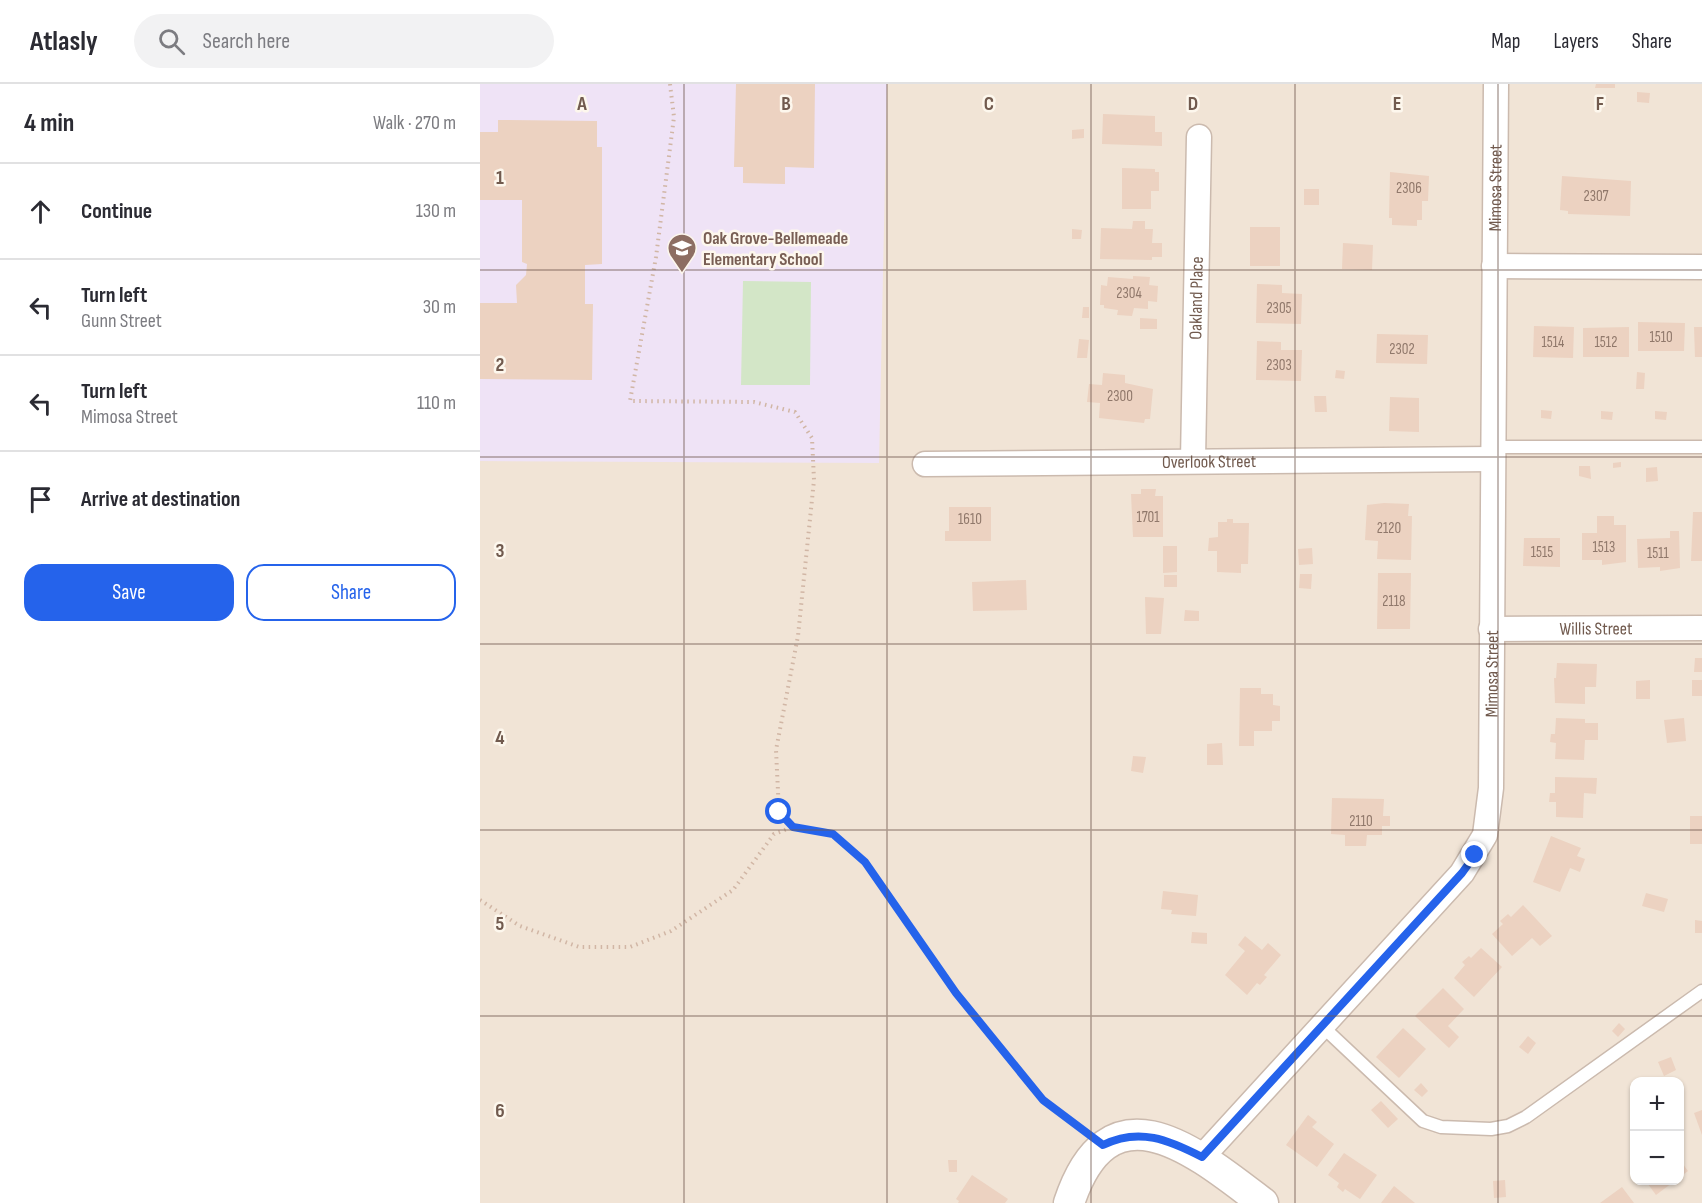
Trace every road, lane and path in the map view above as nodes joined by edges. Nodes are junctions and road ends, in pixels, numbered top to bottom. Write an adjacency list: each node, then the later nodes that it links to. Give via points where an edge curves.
1 (670, 84): 12 (path, via 674,117 656,256 630,401 754,402 795,412 812,438 813,480 798,636 776,750 779,812)
2 (1496, 84): 4 (street, Mimosa Street)
3 (1199, 136): 8 (street, Oakland Place)
4 (1494, 266): 5 (street); 7 (street, Mimosa Street)
5 (1702, 267)
6 (1702, 447): 7 (lane)
7 (1492, 453): 8 (street, Overlook Street); 11 (street, Mimosa Street)
8 (1193, 460): 9 (street, Overlook Street)
9 (925, 464)
10 (1702, 628): 11 (street, Willis Street)
11 (1491, 629): 15 (street, Mimosa Street, via 1491,788 1485,835 1462,873)
12 (793, 827): 13 (path, via 774,834 733,890 671,931 630,947 579,947 520,926); 16 (path, via 833,834 865,862 956,993 1043,1100)
13 (480, 900)
14 (1702, 991): 15 (lane, via 1526,1117 1500,1129 1441,1127 1423,1121)
15 (1322, 1026): 17 (street, Mimosa Street)
16 (1103, 1145): 17 (street, via 1137,1135 1168,1140); 18 (street, via 1086,1165)
17 (1202, 1157): 19 (street)
18 (1069, 1203)
19 (1263, 1203)

